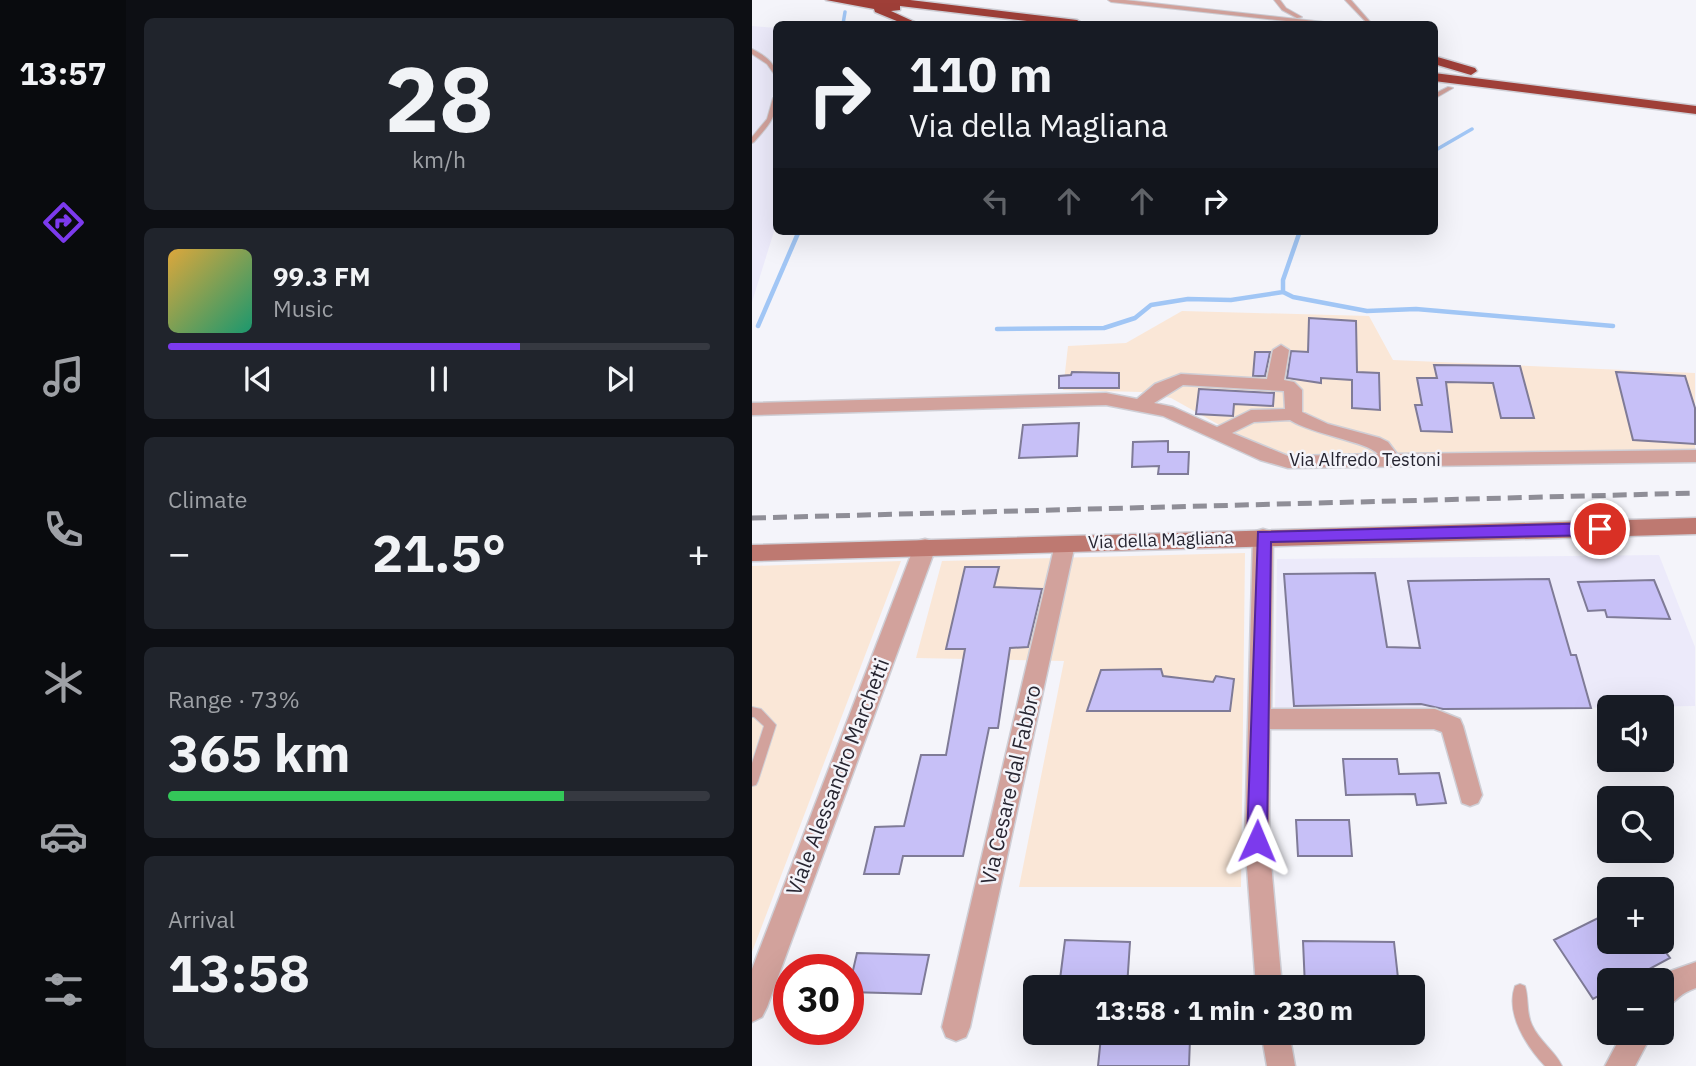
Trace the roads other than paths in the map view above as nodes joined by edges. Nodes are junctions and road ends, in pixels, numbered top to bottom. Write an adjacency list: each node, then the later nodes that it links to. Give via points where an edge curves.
1 (830, 0): 8 (highway); 9 (highway)
2 (882, 0): 10 (highway)
3 (1111, 0): 7 (lane)
4 (1166, 0): 7 (lane)
5 (1277, 0): 11 (lane)
6 (1348, 0): 12 (lane)
7 (1180, 5): 11 (lane)
8 (907, 21)
9 (1000, 21)
10 (1053, 21)
11 (1306, 21)
12 (1367, 21)
13 (752, 51): 15 (lane)
14 (1438, 61): 18 (highway)
15 (773, 69)
16 (1438, 70): 18 (highway)
17 (1438, 78): 19 (highway)
18 (1517, 80): 23 (highway)
19 (1504, 86): 20 (highway); 25 (highway)
20 (1450, 88): 21 (highway); 22 (lane)
21 (1438, 90)
22 (1438, 95)
23 (1695, 103)
24 (773, 108): 26 (lane)
25 (1695, 110)
26 (752, 141)
27 (1280, 350): 28 (street)
28 (1275, 383): 29 (street, via 1181,379); 31 (street, via 1294,390)
29 (1142, 404): 30 (street, Via Alfredo Testoni, via 1091,398); 32 (street, Via Alfredo Testoni)
30 (752, 409)
31 (1293, 414): 32 (street, via 1251,416); 34 (street, via 1319,429 1374,442)
32 (1219, 433): 34 (street, Via Alfredo Testoni, via 1288,462)
33 (1695, 456): 34 (street, Via Alfredo Testoni)
34 (1392, 461)
35 (1695, 526): 36 (main road, Via della Magliana)
36 (1263, 536): 37 (main road, Via della Magliana); 41 (street)
37 (1065, 544): 38 (main road, Via della Magliana); 49 (street, Via Cesare dal Fabbro)
38 (925, 547): 39 (main road, Via della Magliana); 48 (street, Viale Alessandro Marchetti)
39 (752, 553)
40 (752, 712): 42 (lane, via 770,725)
41 (1259, 719): 43 (street, via 1435,719 1452,726); 44 (street, via 1257,841)
42 (752, 780)
43 (1470, 796)
44 (1268, 975)
45 (1695, 975): 46 (street)
46 (1674, 982)
47 (1520, 991): 53 (lane, via 1518,1012 1528,1036)
48 (752, 1007)
49 (956, 1027)
50 (1277, 1045): 52 (street)
51 (1631, 1045): 54 (street)
52 (1281, 1066)
53 (1555, 1066)
54 (1619, 1066)

